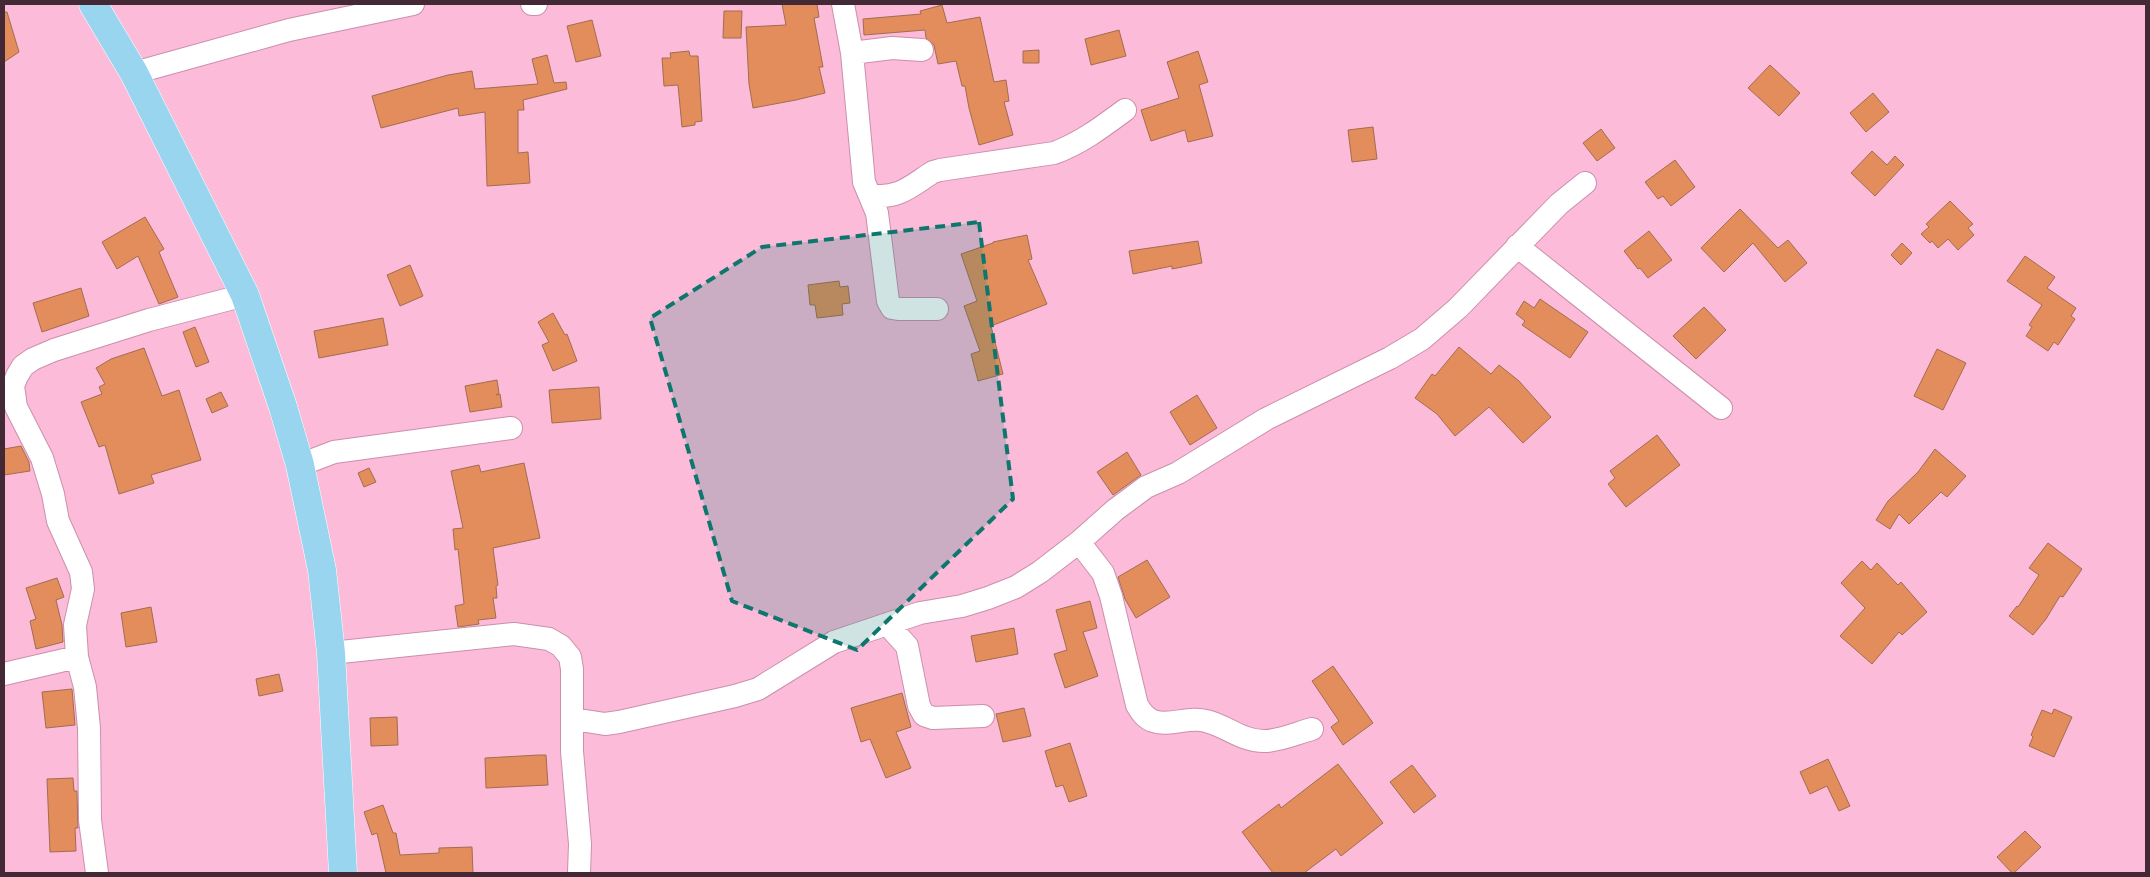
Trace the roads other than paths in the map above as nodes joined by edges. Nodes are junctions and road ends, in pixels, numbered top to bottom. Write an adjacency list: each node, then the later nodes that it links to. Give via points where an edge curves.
1 (93, 4): 6 (main road)
2 (413, 4): 6 (street, via 289,30)
3 (843, 4): 5 (street)
4 (922, 50): 5 (street, via 892,48)
5 (852, 53): 9 (street, via 864,182)
6 (134, 73): 11 (main road)
7 (1125, 110): 9 (street, via 1091,135 1054,153 940,170 894,196)
8 (1585, 183): 10 (street)
9 (870, 195): 12 (street, via 877,212 888,301 892,308)
10 (1517, 246): 13 (street); 16 (street, via 1458,308 1422,339 1266,419 1178,473 1146,486)
11 (245, 295): 15 (main road); 19 (street, via 149,320 54,350 23,366 17,376 13,386 16,407 42,458 54,494 58,521 81,572 82,589 75,625)
12 (937, 309)
13 (1720, 408)
14 (510, 428): 15 (street, via 334,452)
15 (300, 465): 18 (main road, via 322,570)
16 (1079, 542): 17 (street, via 1040,572 1002,592); 23 (street, via 1103,573 1142,714 1160,723 1206,721 1239,737 1264,741)
17 (887, 624): 21 (street, via 907,646 919,706 924,715 933,718); 22 (street, via 834,642 758,689 735,696 619,722)
18 (331, 653): 22 (street, via 514,634 549,639 570,657); 25 (main road)
19 (78, 658): 20 (street); 24 (street, via 86,687 90,820)
20 (4, 674)
21 (983, 716)
22 (573, 719): 26 (street)
23 (1312, 729)
24 (97, 873)
25 (342, 873)
26 (579, 873)

